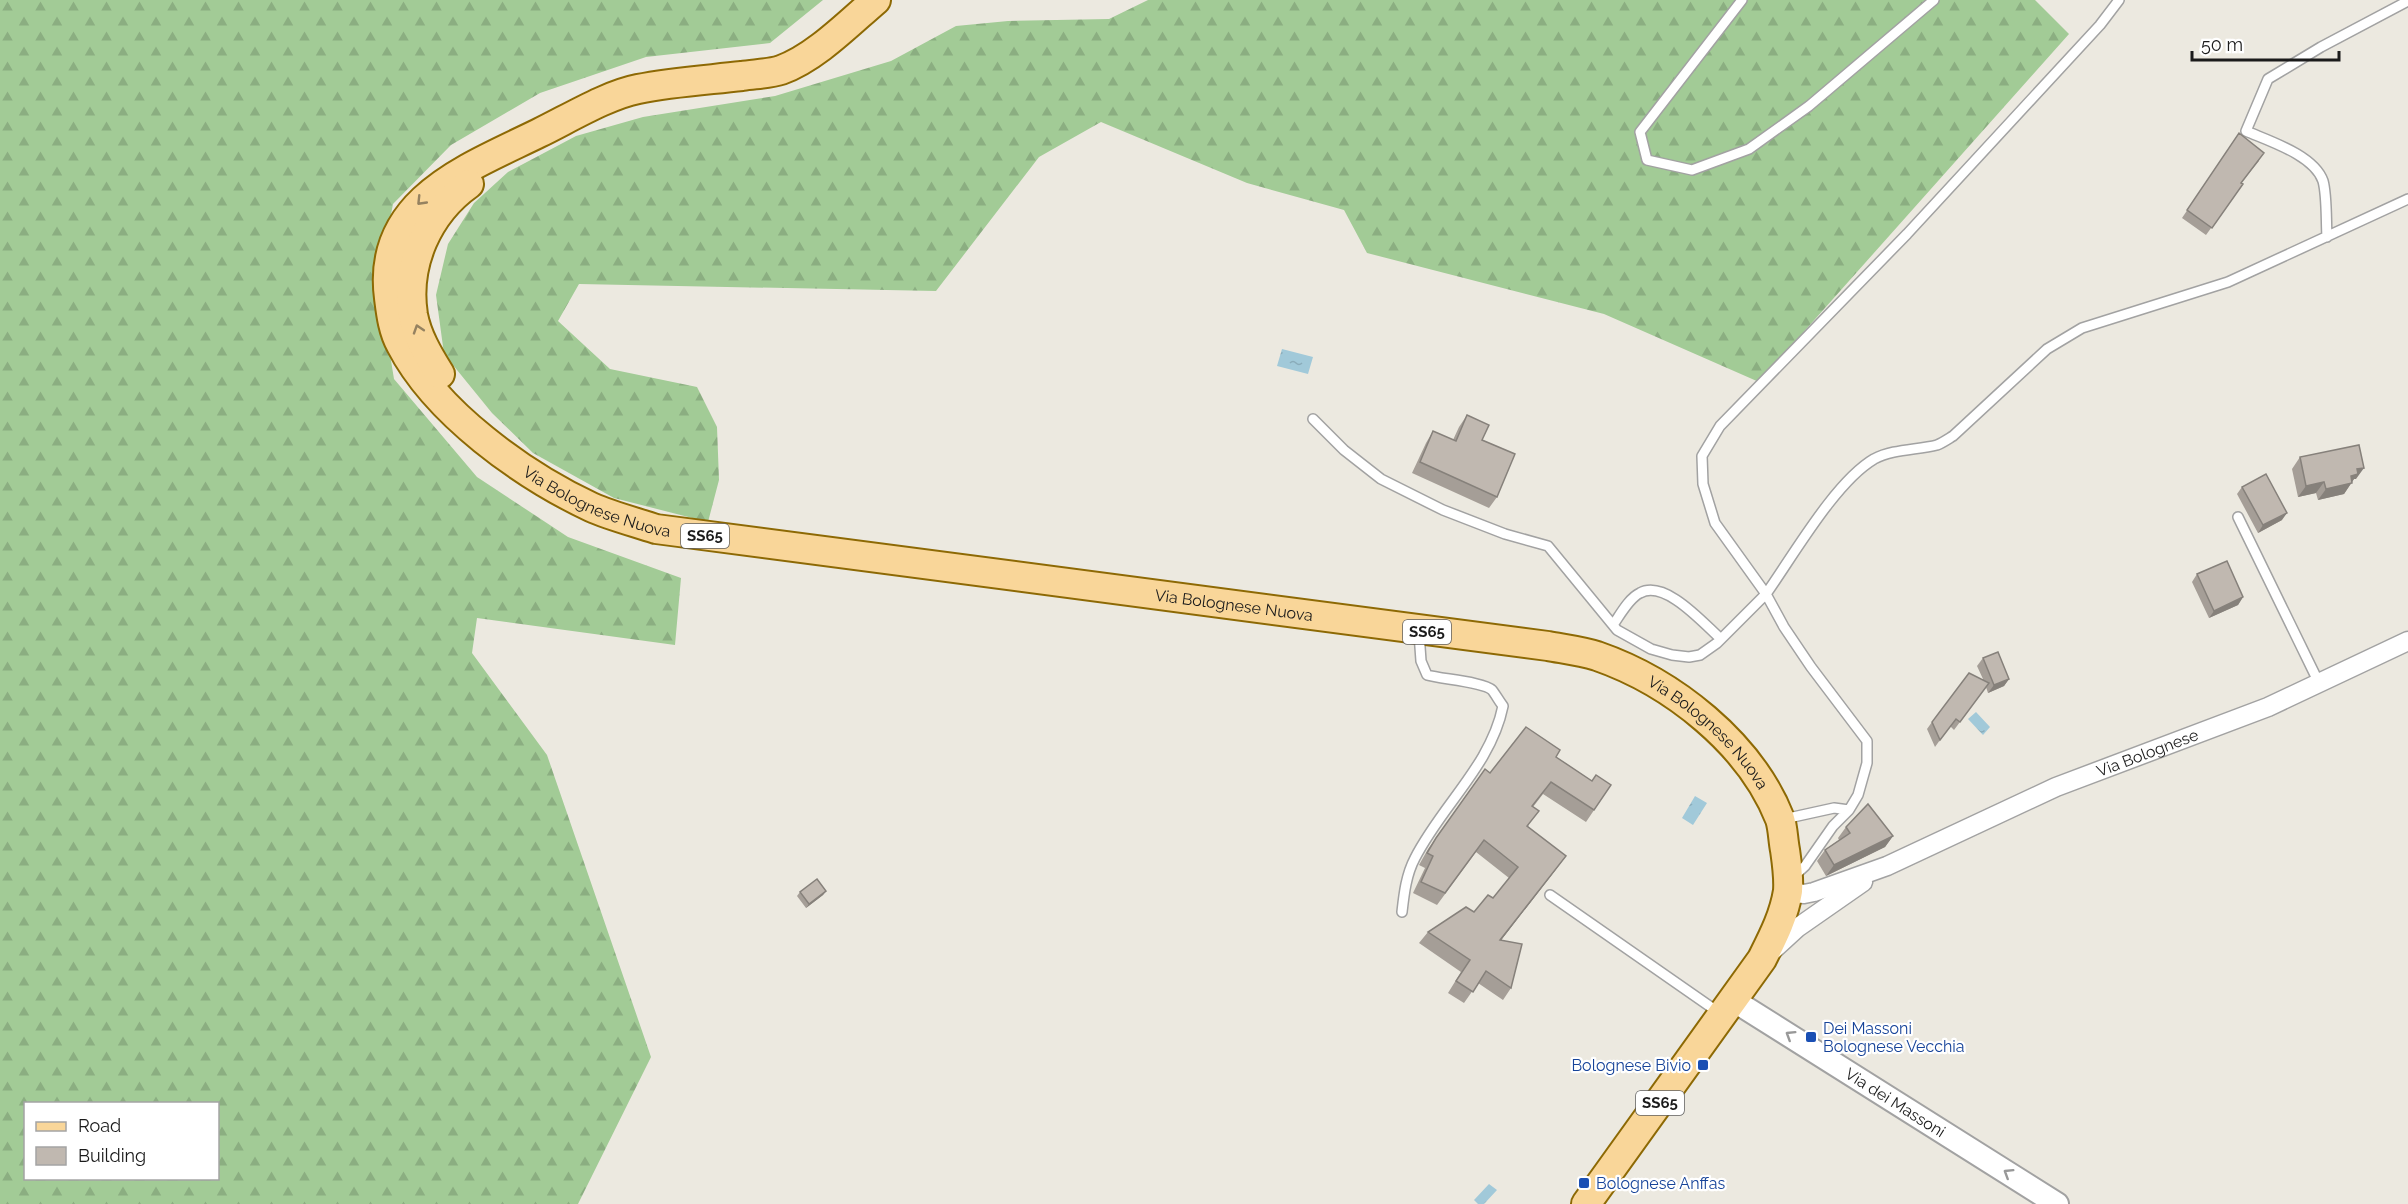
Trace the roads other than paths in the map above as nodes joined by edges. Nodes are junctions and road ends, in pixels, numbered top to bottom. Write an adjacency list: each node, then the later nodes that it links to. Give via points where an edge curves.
1 (876, 0): 12 (main road, Via Bolognese Nuova / SS65, via 824,44 780,70 636,89 574,114 544,130 444,206 417,256 413,315 424,349 495,448 537,479 593,508 656,529)
2 (1742, 0): 3 (lane, via 1640,132 1647,160 1692,170 1749,149 1809,106)
3 (1934, 0)
4 (2119, 0): 10 (lane, via 1908,234 1719,426 1702,456 1703,484 1715,524)
5 (2408, 2): 7 (lane, via 2321,46 2268,79 2246,131 2299,155 2323,180)
6 (2408, 199): 7 (lane)
7 (2327, 237): 10 (lane, via 2229,282 2082,328 2061,340 1953,436 1938,444 1876,458 1852,475)
8 (1313, 419): 11 (lane, via 1381,479 1443,510 1548,546)
9 (2238, 517): 15 (lane)
10 (1766, 594): 13 (lane); 16 (lane, via 1810,667 1868,741 1867,763 1858,795)
11 (1613, 625): 13 (lane, via 1633,640 1671,655 1700,655); 13 (lane, via 1634,596 1656,590 1674,598)
12 (1419, 630): 17 (main road, Via Bolognese Nuova / SS65, via 1548,646 1596,656 1633,672 1673,694 1736,747); 21 (lane, via 1421,661 1427,675 1491,688 1503,706 1485,754 1414,860 1405,885)
13 (1721, 639)
14 (2408, 641): 15 (street, Via Bolognese)
15 (2319, 683): 18 (street, Via Bolognese, via 2268,707 2056,787)
16 (1849, 810): 17 (lane, via 1834,808); 19 (lane, via 1833,826)
17 (1780, 820): 19 (main road, Via Bolognese Nuova / SS65)
18 (1887, 866): 19 (street, Via Bolognese, via 1825,889); 22 (street, Via Bolognese)
19 (1793, 889): 22 (street); 23 (main road, Via Bolognese Nuova / SS65)
20 (1550, 895): 24 (lane)
21 (1402, 912)
22 (1810, 918): 23 (street, Via Bolognese)
23 (1762, 959): 24 (main road, Via Bolognese / SS65)
24 (1728, 1008): 25 (main road, Via Bolognese / SS65); 26 (street, Via dei Massoni, one-way to 24)
25 (1586, 1204)
26 (2058, 1204)

